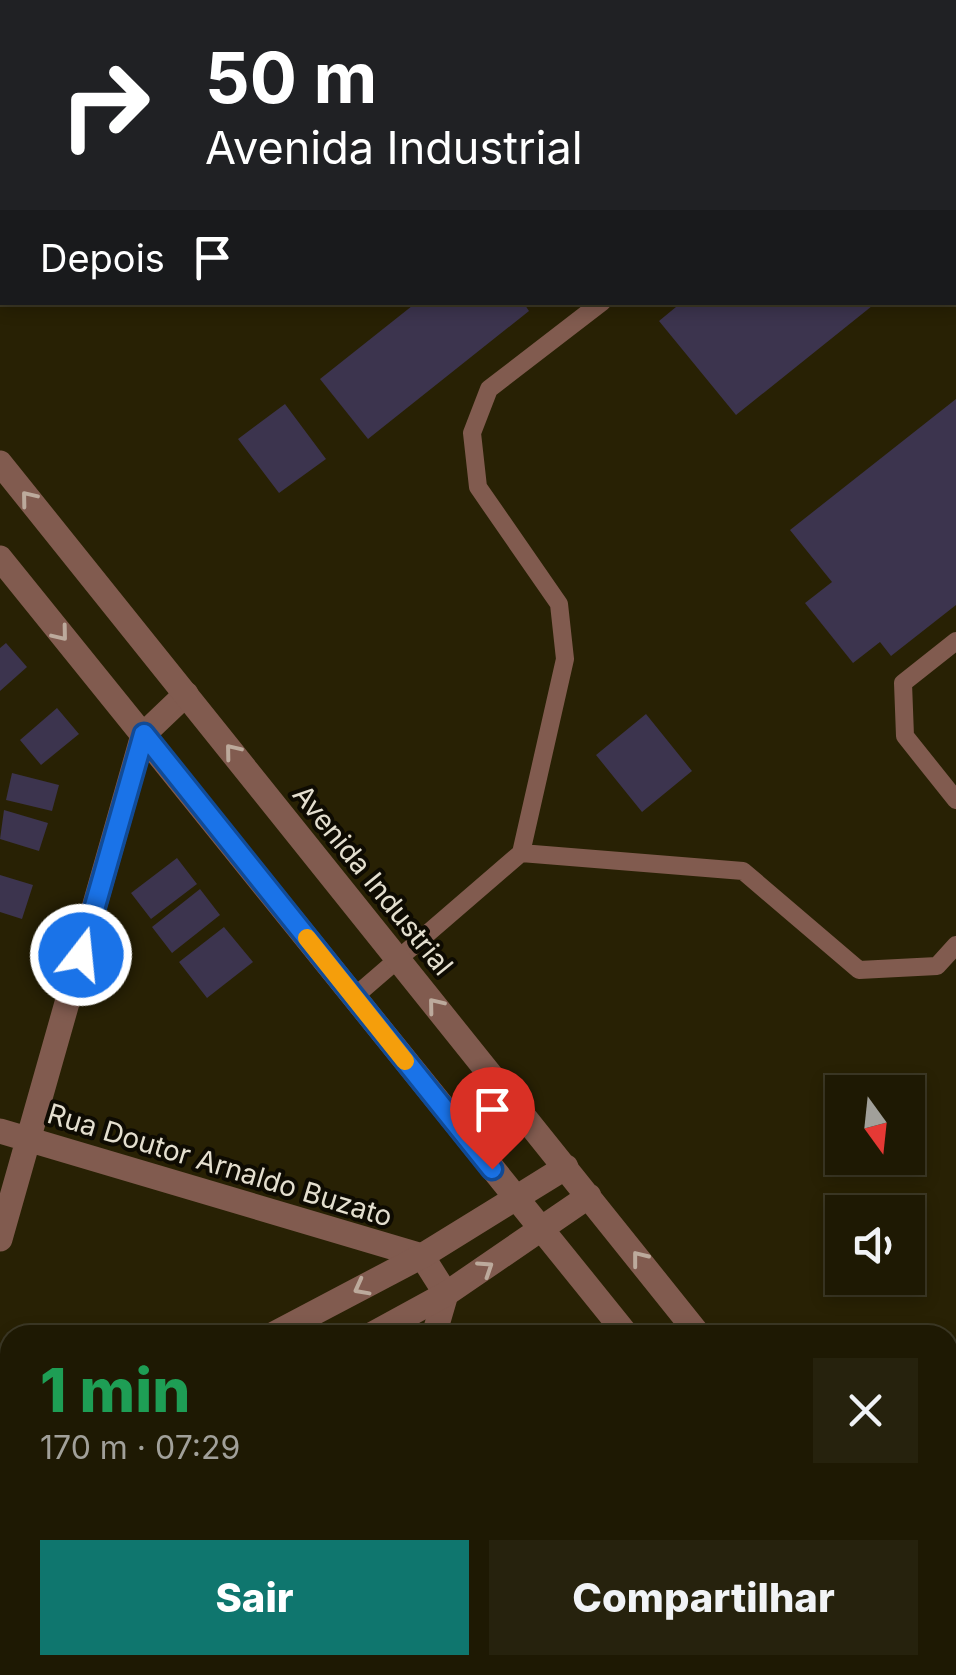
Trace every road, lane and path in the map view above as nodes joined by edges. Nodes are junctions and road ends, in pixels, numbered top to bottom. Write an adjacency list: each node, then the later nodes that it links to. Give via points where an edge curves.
1 (598, 305): 8 (lane, via 489,389 472,433 478,486 559,604 566,659)
2 (0, 463): 5 (street, Avenida Industrial, one-way to 2)
3 (0, 558): 6 (street, one-way to 6)
4 (956, 641): 7 (lane, via 903,683 905,736)
5 (186, 694): 6 (street); 10 (street, Avenida Industrial, one-way to 5)
6 (144, 734): 11 (street); 13 (street)
7 (956, 800)
8 (520, 853): 9 (lane, via 743,871 858,970 937,966); 10 (lane)
9 (956, 945)
10 (399, 961): 11 (lane); 14 (street, Avenida Industrial, one-way to 10)
11 (354, 997): 16 (street)
12 (0, 1131): 13 (street, Rua Doutor Arnaldo Buzato)
13 (30, 1140): 18 (street); 19 (street, Rua Doutor Arnaldo Buzato)
14 (566, 1167): 15 (street, Avenida Industrial); 16 (street)
15 (589, 1196): 17 (street); 25 (street, Avenida Industrial, one-way to 15)
16 (515, 1198): 17 (street); 19 (street)
17 (543, 1231): 20 (street, one-way to 17); 24 (street)
18 (0, 1239)
19 (422, 1256): 20 (street); 21 (street, one-way to 21)
20 (446, 1294): 22 (street); 23 (street)
21 (291, 1325)
22 (389, 1325)
23 (437, 1325)
24 (619, 1325)
25 (691, 1325)

